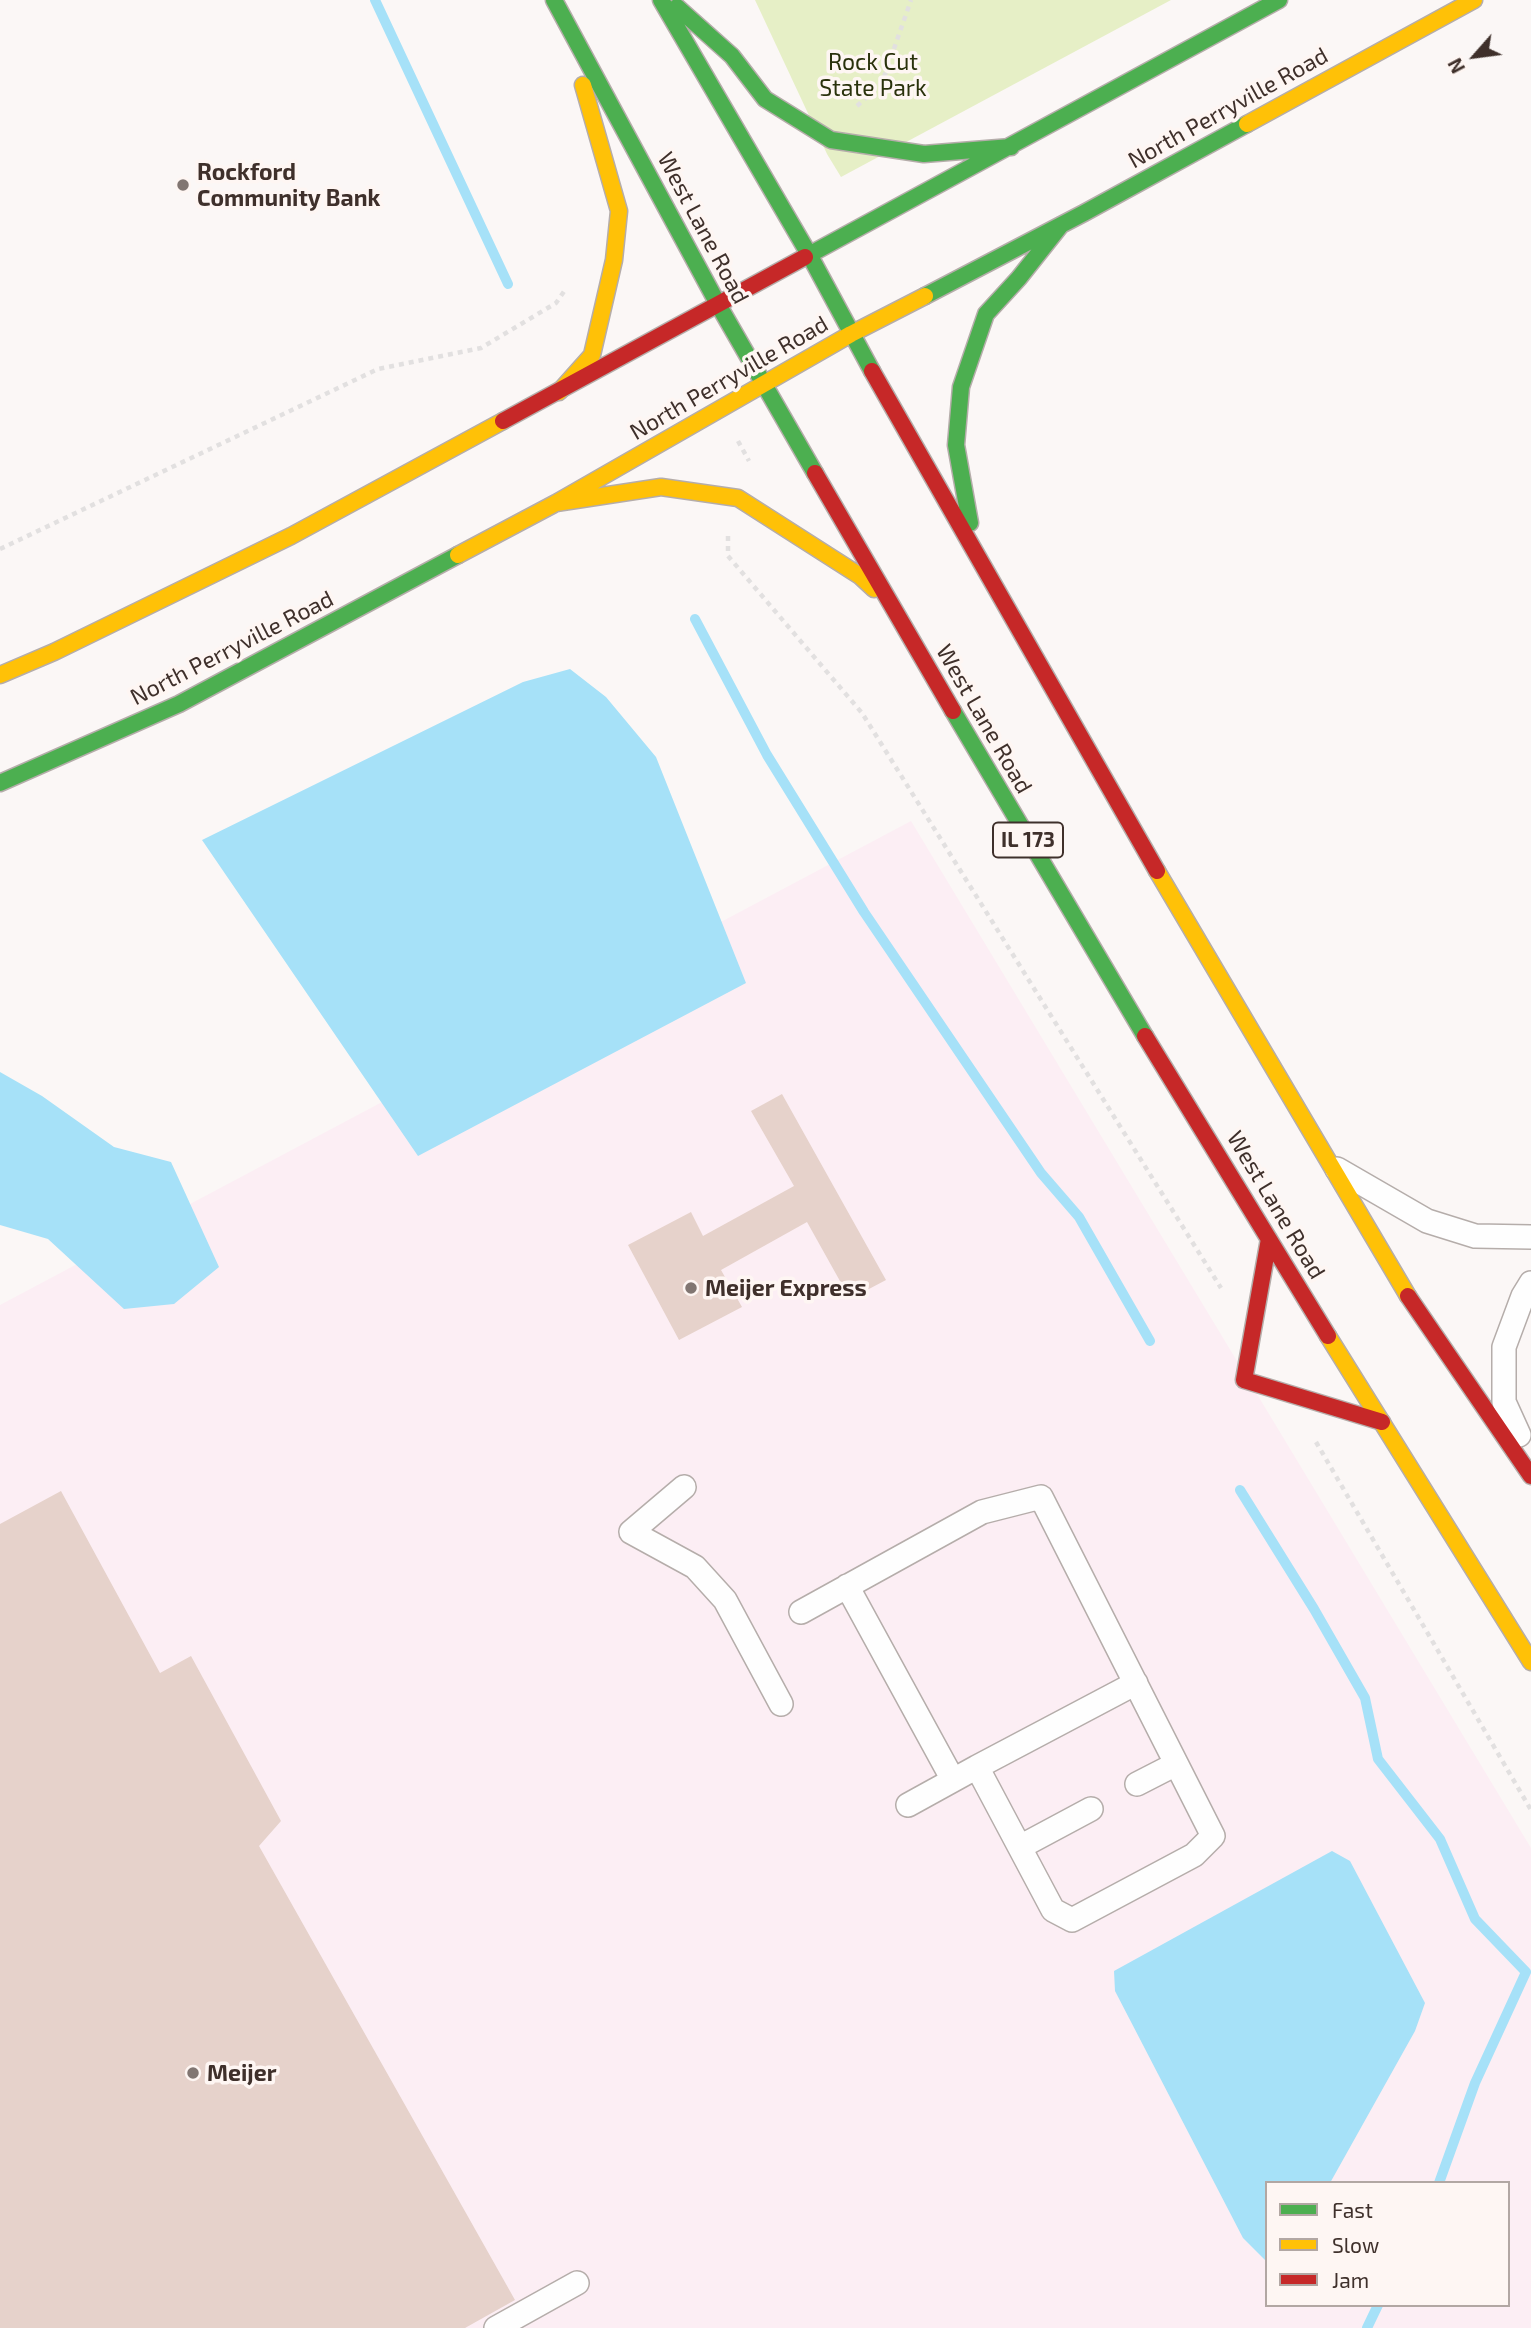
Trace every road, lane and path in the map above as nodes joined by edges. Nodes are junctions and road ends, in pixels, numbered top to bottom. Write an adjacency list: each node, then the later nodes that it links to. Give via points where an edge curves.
1 (661, 0): 10 (main road)
2 (670, 0): 8 (main road, via 732,56 765,99 831,140 924,154)
3 (911, 0): 7 (path, via 882,83)
4 (1279, 0): 8 (main road)
5 (1474, 0): 9 (main road, North Perryville Road)
6 (558, 6): 12 (main road, West Lane Road / IL 173); 15 (main road, via 620,211 592,355)
7 (855, 108)
8 (1011, 147): 10 (main road)
9 (1061, 225): 13 (main road, North Perryville Road); 21 (main road, via 986,314 961,387 956,445)
10 (810, 256): 12 (main road); 13 (main road)
11 (569, 284): 20 (path, via 556,303 481,348 378,369)
12 (719, 306): 14 (main road, West Lane Road / IL 173); 15 (main road)
13 (851, 334): 14 (main road, North Perryville Road); 21 (main road)
14 (763, 384): 18 (main road, North Perryville Road); 22 (main road, West Lane Road / IL 173)
15 (559, 392): 23 (main road, via 292,537)
16 (736, 436): 17 (path)
17 (752, 468)
18 (556, 503): 22 (main road, via 661,487 738,498 860,576); 24 (main road, North Perryville Road, via 179,704)
19 (727, 533): 29 (path, via 727,556 862,713)
20 (0, 549)
21 (975, 552): 25 (main road)
22 (888, 601): 27 (main road, West Lane Road / IL 173)
23 (0, 675)
24 (0, 783)
25 (1329, 1165): 26 (lane, via 1427,1221 1475,1236); 33 (main road, via 1420,1315)
26 (1531, 1237)
27 (1269, 1239): 30 (main road, West Lane Road / IL 173); 30 (main road, via 1244,1380)
28 (1531, 1283): 32 (lane, via 1504,1347 1504,1402)
29 (1222, 1290)
30 (1382, 1422): 37 (main road, West Lane Road / IL 173)
31 (1312, 1435): 46 (path)
32 (1531, 1464)
33 (1531, 1476)
34 (684, 1487): 39 (lane, via 631,1532 695,1567 725,1600)
35 (847, 1586): 36 (lane); 38 (lane, via 982,1512 1041,1497); 42 (lane)
36 (801, 1612)
37 (1531, 1662)
38 (1136, 1683): 40 (lane); 41 (lane)
39 (781, 1704)
40 (1176, 1763): 43 (lane); 47 (lane, via 1213,1836 1194,1855 1072,1920 1053,1910)
41 (977, 1767): 42 (lane); 47 (lane)
42 (953, 1780): 44 (lane)
43 (1137, 1784)
44 (908, 1805)
45 (1091, 1809): 47 (lane)
46 (1531, 1810)
47 (1020, 1847)
48 (577, 2283): 49 (lane)
49 (496, 2328)

